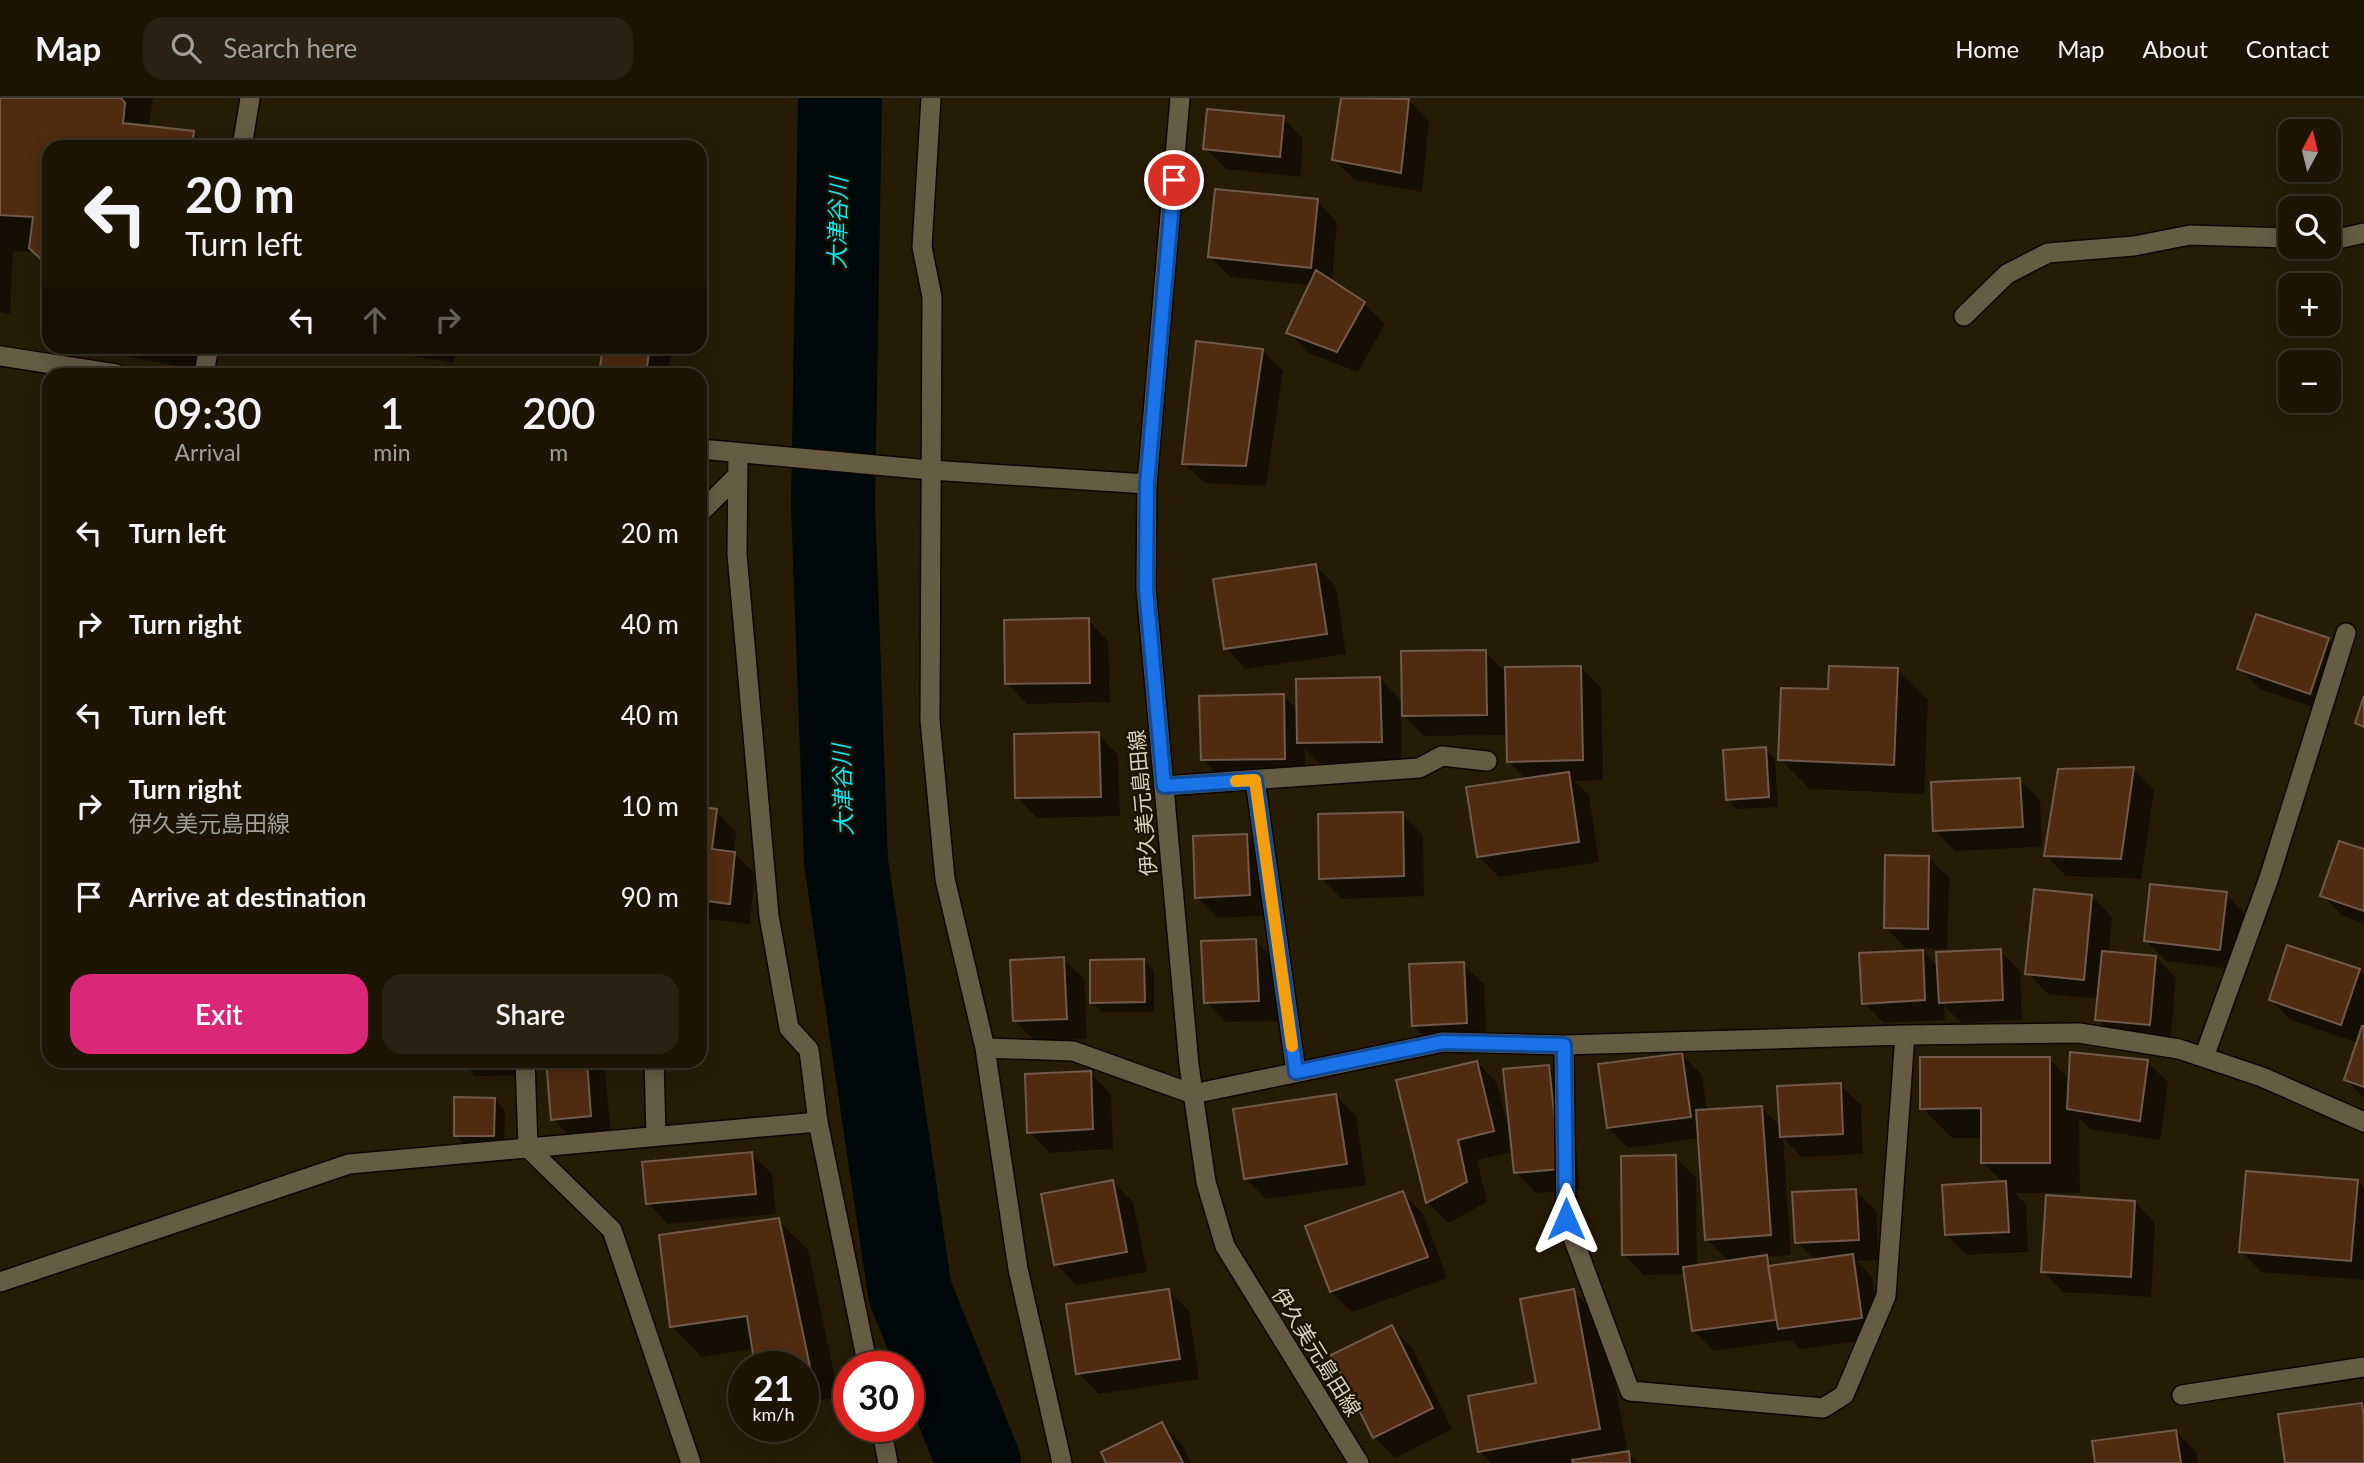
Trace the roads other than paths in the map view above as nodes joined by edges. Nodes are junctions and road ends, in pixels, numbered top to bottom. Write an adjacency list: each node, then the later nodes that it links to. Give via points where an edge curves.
1 (250, 98): 4 (street)
2 (931, 98): 13 (street, via 922,247 932,297)
3 (1180, 98): 15 (street, 伊久美元島田線)
4 (243, 140)
5 (2364, 233): 7 (street)
6 (2278, 238): 8 (street, via 2190,235 2134,246 2048,253 2007,274)
7 (2341, 238)
8 (1964, 316)
9 (0, 356): 10 (street)
10 (77, 368)
11 (707, 450): 12 (street)
12 (746, 454): 13 (street); 14 (street)
13 (930, 470): 15 (street); 23 (street, via 932,746 946,878)
14 (737, 476): 16 (street); 29 (street, via 737,554 769,916 789,1028 809,1050)
15 (1147, 484): 20 (street, 伊久美元島田線, via 1146,589)
16 (707, 506)
17 (2346, 633): 24 (street, via 2269,878)
18 (1486, 761): 19 (street, via 1442,756 1419,768)
19 (1255, 780): 20 (street); 27 (street)
20 (1164, 786): 28 (street, 伊久美元島田線)
21 (1905, 1035): 22 (street); 22 (street, via 1886,1296 1844,1395 1823,1408 1630,1391 1566,1219); 24 (street, via 2079,1033 2179,1049)
22 (1564, 1045): 27 (street, via 1443,1042)
23 (985, 1048): 28 (street, via 1073,1051); 40 (street, via 1018,1269)
24 (2204, 1058): 30 (street, via 2262,1077)
25 (525, 1068): 32 (street)
26 (654, 1068): 31 (street)
27 (1296, 1072): 28 (street)
28 (1193, 1094): 41 (street, 伊久美元島田線, via 1206,1182 1225,1247)
29 (818, 1122): 31 (street); 34 (street)
30 (2364, 1122)
31 (656, 1136): 32 (street)
32 (528, 1148): 33 (street, via 349,1164); 38 (street, via 612,1230)
33 (0, 1282)
34 (865, 1351)
35 (2364, 1367): 36 (street)
36 (2182, 1395)
37 (884, 1442): 39 (street)
38 (691, 1463)
39 (888, 1463)
40 (1062, 1463)
41 (1359, 1463)

